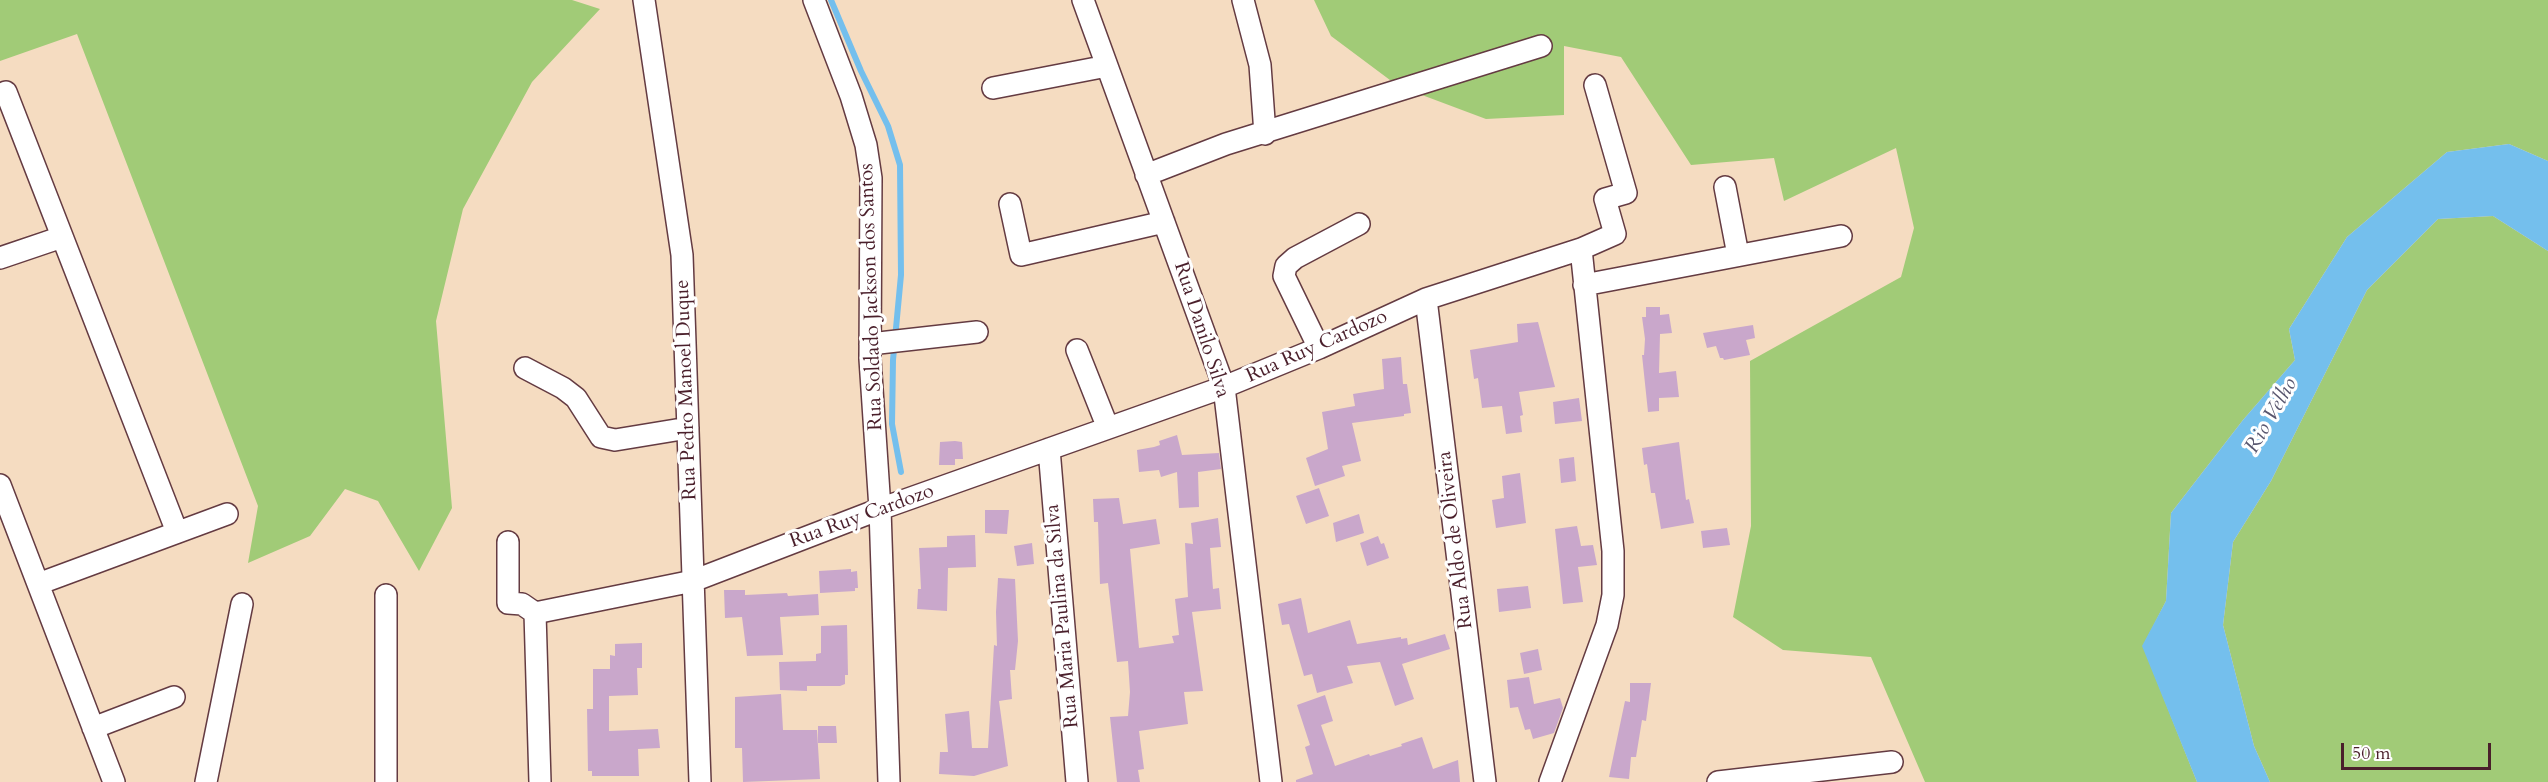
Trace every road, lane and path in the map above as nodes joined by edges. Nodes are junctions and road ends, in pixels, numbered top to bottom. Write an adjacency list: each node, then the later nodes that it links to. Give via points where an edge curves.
1 (644, 0): 29 (street, Rua Pedro Manoel Duque, via 682,255)
2 (814, 0): 24 (street, Rua Soldado Jackson dos Santos, via 866,146 871,178)
3 (1083, 0): 6 (street, Rua Danilo Silva)
4 (1243, 0): 10 (street, via 1260,65)
5 (1540, 46): 10 (street)
6 (1107, 66): 8 (street); 11 (street, Rua Danilo Silva)
7 (1595, 85): 18 (street, Rua Ruy Cardozo, via 1626,193 1605,199 1615,234)
8 (993, 88)
9 (6, 92): 17 (street)
10 (1265, 134): 11 (street, via 1226,144)
11 (1146, 175): 14 (street, Rua Danilo Silva)
12 (1725, 187): 19 (street)
13 (1010, 204): 14 (street, via 1021,255)
14 (1164, 222): 28 (street, Rua Danilo Silva)
15 (1359, 224): 25 (street, via 1286,266 1284,276)
16 (1841, 236): 19 (street)
17 (62, 237): 20 (street); 35 (street)
18 (1581, 249): 21 (street); 22 (street, Rua Ruy Cardozo)
19 (1738, 255): 21 (street)
20 (0, 258)
21 (1584, 285): 54 (street, via 1613,551 1613,595 1607,625)
22 (1426, 298): 25 (street, Rua Ruy Cardozo); 53 (street, Rua Aldo de Oliveira)
23 (977, 332): 24 (street)
24 (876, 343): 33 (street, Rua Soldado Jackson dos Santos)
25 (1319, 348): 28 (street, Rua Ruy Cardozo)
26 (1077, 350): 30 (street)
27 (525, 368): 29 (street, via 576,398 602,437 615,440)
28 (1224, 387): 30 (street, Rua Ruy Cardozo); 52 (street, Rua Danilo Silva)
29 (688, 428): 37 (street, Rua Pedro Manoel Duque)
30 (1108, 428): 31 (street, Rua Ruy Cardozo)
31 (1049, 450): 33 (street, Rua Ruy Cardozo); 51 (street, Rua Maria Paulina da Silva)
32 (0, 485): 38 (street)
33 (880, 509): 37 (street, Rua Ruy Cardozo); 50 (street, Rua Soldado Jackson dos Santos)
34 (227, 514): 35 (street)
35 (177, 532): 38 (street)
36 (508, 542): 41 (street, via 508,603 522,604)
37 (693, 581): 41 (street, Rua Ruy Cardozo); 49 (street, Rua Pedro Manoel Duque)
38 (38, 584): 43 (street)
39 (386, 595): 47 (street)
40 (242, 604): 46 (street)
41 (535, 613): 48 (street)
42 (174, 697): 43 (street)
43 (93, 728): 45 (street)
44 (1892, 762): 55 (street)
45 (114, 782)
46 (206, 782)
47 (386, 782)
48 (540, 782)
49 (700, 782)
50 (888, 782)
51 (1077, 782)
52 (1270, 782)
53 (1485, 782)
54 (1550, 782)
55 (1718, 782)

